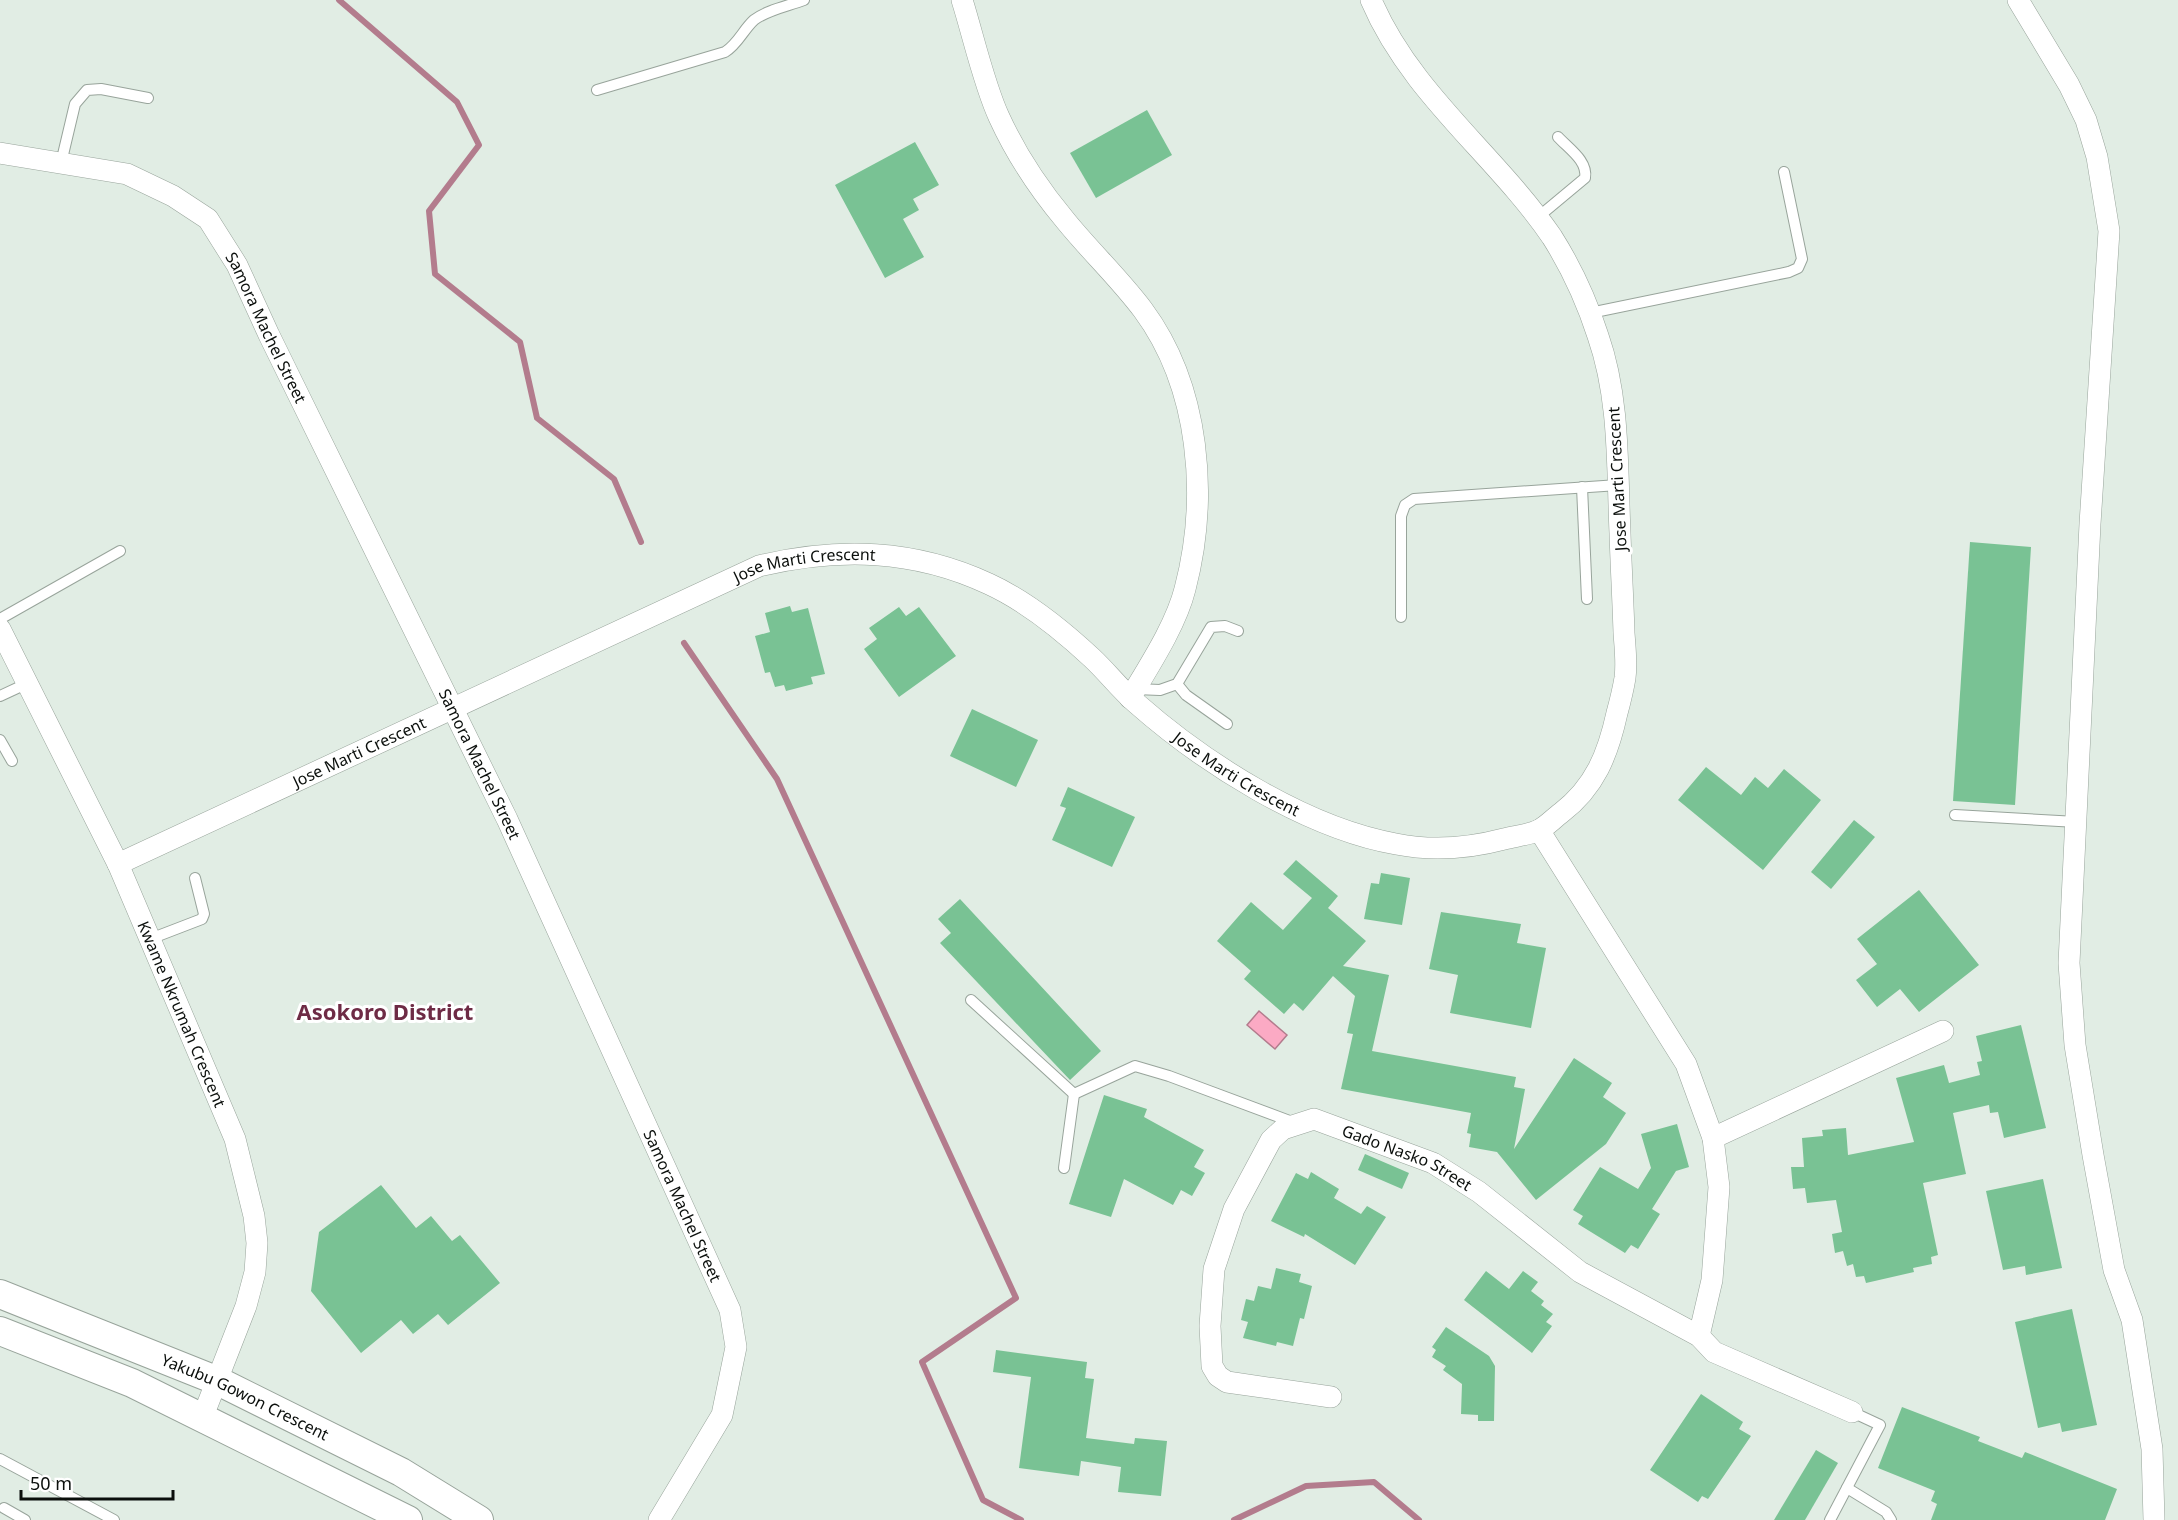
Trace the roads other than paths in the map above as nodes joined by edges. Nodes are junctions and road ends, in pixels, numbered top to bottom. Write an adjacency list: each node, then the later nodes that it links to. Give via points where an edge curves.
1 (804, 0): 5 (lane, via 752,21 725,52)
2 (962, 0): 23 (street, via 998,116 1064,219 1143,310 1177,369 1191,420 1197,486 1194,545 1185,591)
3 (1371, 0): 11 (street, Jose Marti Crescent, via 1405,61)
4 (2018, 0): 30 (street, via 2086,120 2097,157 2109,231 2090,524)
5 (597, 90)
6 (148, 98): 9 (lane, via 87,90 75,104)
7 (1558, 137): 11 (lane, via 1582,162 1585,178)
8 (0, 153): 9 (street, Samora Machel Street)
9 (61, 163): 25 (street, Samora Machel Street, via 127,174 173,196 208,219 237,265)
10 (1784, 172): 12 (lane, via 1802,259 1798,268)
11 (1537, 218): 12 (street, Jose Marti Crescent, via 1552,238)
12 (1590, 314): 13 (street, Jose Marti Crescent, via 1611,387)
13 (1618, 485): 14 (lane); 31 (street, Jose Marti Crescent, via 1626,674 1612,736 1599,770 1584,793)
14 (1582, 487): 16 (lane); 17 (lane, via 1414,499 1405,505 1401,516)
15 (120, 551): 18 (lane)
16 (1587, 600)
17 (1401, 617)
18 (0, 619)
19 (0, 629): 21 (street, Kwame Nkrumah Crescent)
20 (1238, 631): 22 (lane, via 1225,626 1211,627)
21 (28, 683): 24 (lane); 32 (street, Kwame Nkrumah Crescent)
22 (1177, 684): 23 (lane); 26 (lane)
23 (1133, 694): 25 (street, Jose Marti Crescent, via 1047,620 993,586 940,564 882,554 794,558 759,567); 31 (street, Jose Marti Crescent, via 1190,748 1257,790 1338,827 1397,844 1444,847 1485,844)
24 (0, 696)
25 (453, 707): 32 (street, Jose Marti Crescent); 55 (street, Samora Machel Street, via 730,1310 736,1347 722,1415)
26 (1227, 724)
27 (0, 740): 28 (lane)
28 (12, 761)
29 (1955, 814): 30 (lane)
30 (2077, 822): 58 (street, via 2069,963 2075,1045 2114,1270 2132,1320 2152,1449)
31 (1539, 830): 39 (street, via 1686,1064)
32 (118, 864): 34 (street, Kwame Nkrumah Crescent)
33 (195, 878): 34 (lane, via 203,916)
34 (150, 939): 44 (street, Kwame Nkrumah Crescent, via 235,1138 254,1216 255,1272)
35 (971, 1000): 37 (lane)
36 (1943, 1031): 39 (street)
37 (1074, 1094): 38 (lane, via 1135,1066); 40 (lane)
38 (1296, 1123): 43 (street, Gado Nasko Street, via 1314,1119 1433,1163 1479,1192 1580,1272); 45 (street, via 1270,1140 1234,1209 1214,1269 1212,1366 1227,1382)
39 (1713, 1138): 43 (street, via 1719,1187 1712,1280)
40 (1064, 1168)
41 (0, 1294): 44 (main road, Yakubu Gowon Crescent)
42 (0, 1330): 47 (main road, via 100,1369)
43 (1699, 1336): 46 (street, Gado Nasko Street, via 1714,1352)
44 (218, 1381): 47 (street, Kwame Nkrumah Crescent); 54 (main road, Yakubu Gowon Crescent, via 401,1472)
45 (1331, 1397)
46 (1852, 1412): 49 (lane, via 1880,1425)
47 (203, 1416): 53 (main road)
48 (0, 1459): 52 (lane)
49 (1847, 1488): 56 (lane); 57 (lane, via 1886,1512)
50 (4, 1508): 51 (lane)
51 (25, 1520)
52 (114, 1520)
53 (408, 1520)
54 (479, 1520)
55 (659, 1520)
56 (1830, 1520)
57 (1891, 1520)
58 (2154, 1520)

